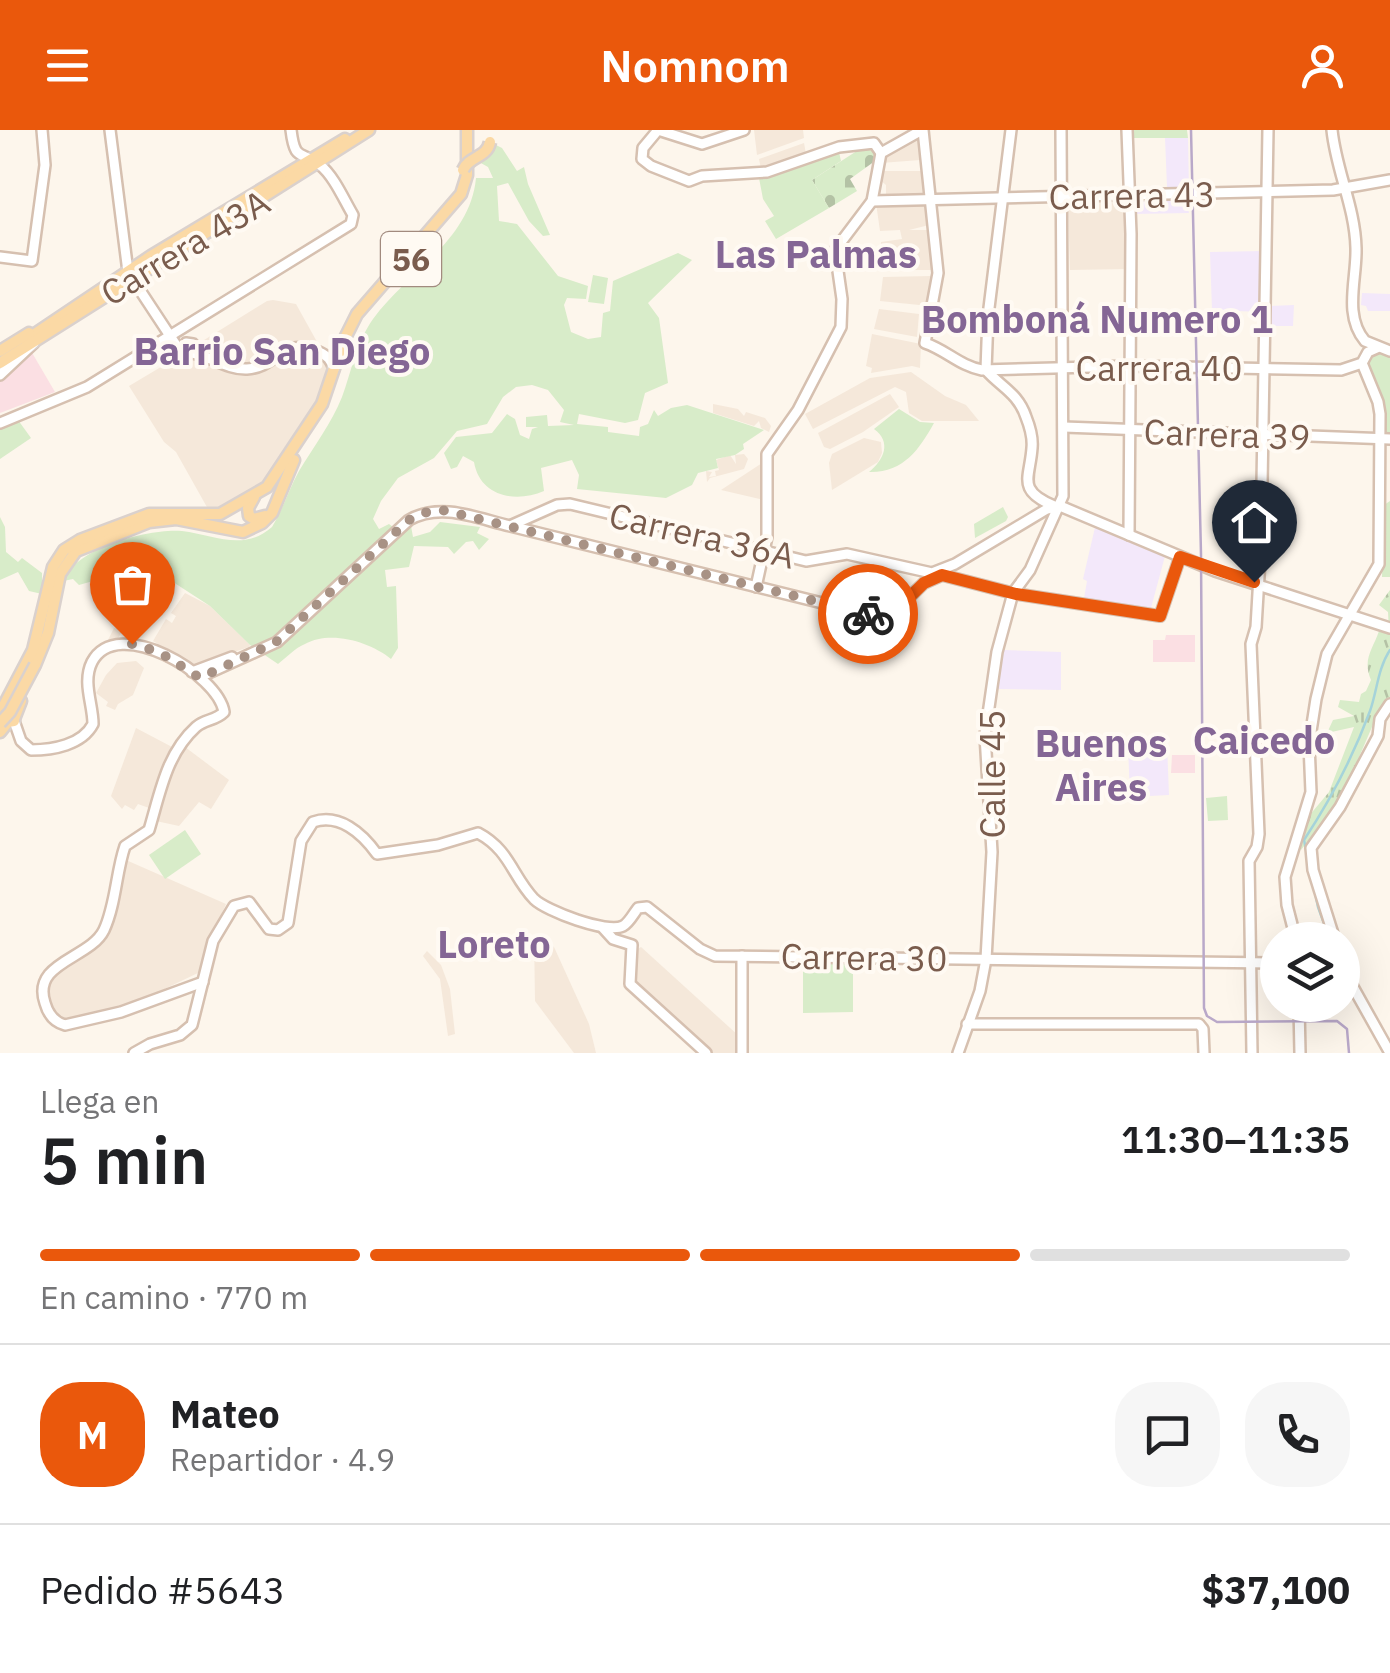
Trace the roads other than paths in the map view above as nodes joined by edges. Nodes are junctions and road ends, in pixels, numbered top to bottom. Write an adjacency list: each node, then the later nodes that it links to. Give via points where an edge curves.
1 (42, 130): 33 (street, via 46,165 32,261)
2 (110, 130): 34 (street)
3 (291, 130): 21 (street, via 296,150)
4 (351, 130): 19 (main road)
5 (360, 130): 19 (main road, Carrera 43A)
6 (369, 130): 19 (main road, Carrera 43A)
7 (378, 130): 19 (main road)
8 (469, 130): 32 (main road, 56, via 465,184); 56 (main road, 56, via 466,196 356,325 326,407)
9 (658, 130): 18 (street, via 694,143); 20 (street, via 642,160 689,181 768,172 863,143 874,143)
10 (744, 130): 18 (street)
11 (923, 130): 20 (street); 31 (street)
12 (1010, 130): 28 (street)
13 (1062, 130): 27 (street)
14 (1128, 130): 26 (street)
15 (1268, 130): 25 (street)
16 (1332, 130): 24 (street)
17 (489, 136): 32 (main road, bridge, via 486,152 463,170)
18 (714, 136)
19 (328, 152): 21 (main road, Carrera 43A)
20 (881, 154): 23 (street)
21 (313, 162): 34 (main road, Carrera 43A); 36 (street, via 354,220)
22 (1390, 180): 24 (street, Carrera 43)
23 (876, 186): 29 (street); 30 (street)
24 (1344, 188): 25 (street, Carrera 43); 37 (street, via 1356,246 1352,317 1362,337)
25 (1265, 191): 26 (street, Carrera 43); 44 (street)
26 (1129, 195): 27 (street, Carrera 43); 43 (street)
27 (1062, 197): 28 (street, Carrera 43); 45 (street)
28 (1004, 198): 31 (street, Carrera 43); 47 (street)
29 (872, 200): 30 (street, Carrera 43); 60 (street, via 836,250 842,323 835,344 767,454)
30 (890, 200): 31 (street, Carrera 43)
31 (932, 200): 47 (street, Carrera 40, via 938,273 925,343)
32 (442, 218): 38 (main road, 56, via 364,305)
33 (0, 257)
34 (130, 276): 35 (main road, Carrera 43A); 36 (street); 41 (main road, Carrera 43A, via 52,320)
35 (40, 337): 41 (main road, Carrera 43A); 41 (main road)
36 (167, 337): 40 (street, via 233,367 250,368 292,346); 48 (street, via 68,398)
37 (1378, 348): 39 (street); 42 (street)
38 (341, 350): 40 (street); 46 (main road, 56)
39 (1390, 351)
40 (325, 355): 46 (street)
41 (4, 360)
42 (1362, 363): 44 (street, Carrera 40, via 1341,370); 52 (street)
43 (1130, 366): 44 (street, Carrera 40); 45 (street, Carrera 40); 50 (street)
44 (1263, 367): 51 (street)
45 (1064, 368): 47 (street, Carrera 40); 49 (street)
46 (334, 369): 53 (main road, 56, via 317,413 274,480)
47 (986, 370): 54 (street, via 1019,400 1032,439 1028,482 1039,498)
48 (2, 421)
49 (1064, 428): 50 (street, Carrera 39); 54 (street)
50 (1131, 431): 51 (street, Carrera 39); 59 (street)
51 (1262, 435): 52 (street, Carrera 39); 62 (street)
52 (1385, 438): 65 (street, via 1379,564)
53 (254, 496): 55 (main road, 56); 56 (main road, via 250,517)
54 (1057, 506): 59 (street); 60 (street, Carrera 36A, via 932,573 852,555 806,561); 64 (street, Calle 45)
55 (227, 511): 58 (main road, via 241,512 245,521); 69 (main road, 56, via 211,517 149,514 64,550 53,567 34,650)
56 (272, 513): 58 (main road, via 248,530)
57 (510, 526): 60 (street, Carrera 36A, via 570,504); 63 (street); 68 (street, via 447,511 409,520 268,647)
58 (228, 529): 67 (main road, via 160,520 76,551 60,574)
59 (1130, 534): 61 (street)
60 (764, 552): 63 (street)
61 (1180, 557): 62 (street); 64 (street, via 1160,616)
62 (1258, 583): 65 (street); 80 (street, via 1251,644 1259,839 1249,861)
63 (756, 587): 64 (street, via 887,619 942,575)
64 (1013, 593): 79 (street, Calle 45, via 984,735 992,852)
65 (1349, 613): 66 (street); 74 (street, via 1316,699 1311,792 1295,842)
66 (1390, 628)
67 (35, 664): 72 (main road); 73 (main road, bridge)
68 (196, 675): 72 (street, via 143,645 116,646 92,661 91,730 36,751 24,746); 82 (street, via 212,688 222,714 196,727 179,750 159,788 149,830 125,846 102,934 46,978 44,1001 60,1025 121,1012)
69 (8, 701): 71 (main road, 56); 72 (street)
70 (1390, 704): 74 (street, via 1340,807)
71 (0, 713)
72 (14, 720): 73 (main road)
73 (0, 728)
74 (1301, 856): 75 (street, via 1285,884); 76 (street)
75 (1292, 922)
76 (1328, 922)
77 (613, 932): 78 (street, Carrera 30, via 647,907 708,954); 82 (street, via 538,902 507,856 478,833 377,854 352,828 316,820 300,841 290,918 278,930 266,927 249,902 234,906 213,941); 87 (street, via 635,948 630,984)
78 (742, 956): 79 (street, Carrera 30); 88 (street)
79 (986, 959): 80 (street, Carrera 30); 85 (street, Calle 45)
80 (1251, 962): 81 (street, Carrera 30); 91 (street)
81 (1260, 962)
82 (203, 982): 86 (street, via 192,1025)
83 (1360, 1000): 93 (street)
84 (1299, 1022): 92 (street)
85 (967, 1024): 89 (street, Calle 45); 90 (street, via 1202,1026)
86 (134, 1053)
87 (706, 1053)
88 (742, 1053)
89 (958, 1053)
90 (1204, 1053)
91 (1252, 1053)
92 (1300, 1053)
93 (1390, 1053)

